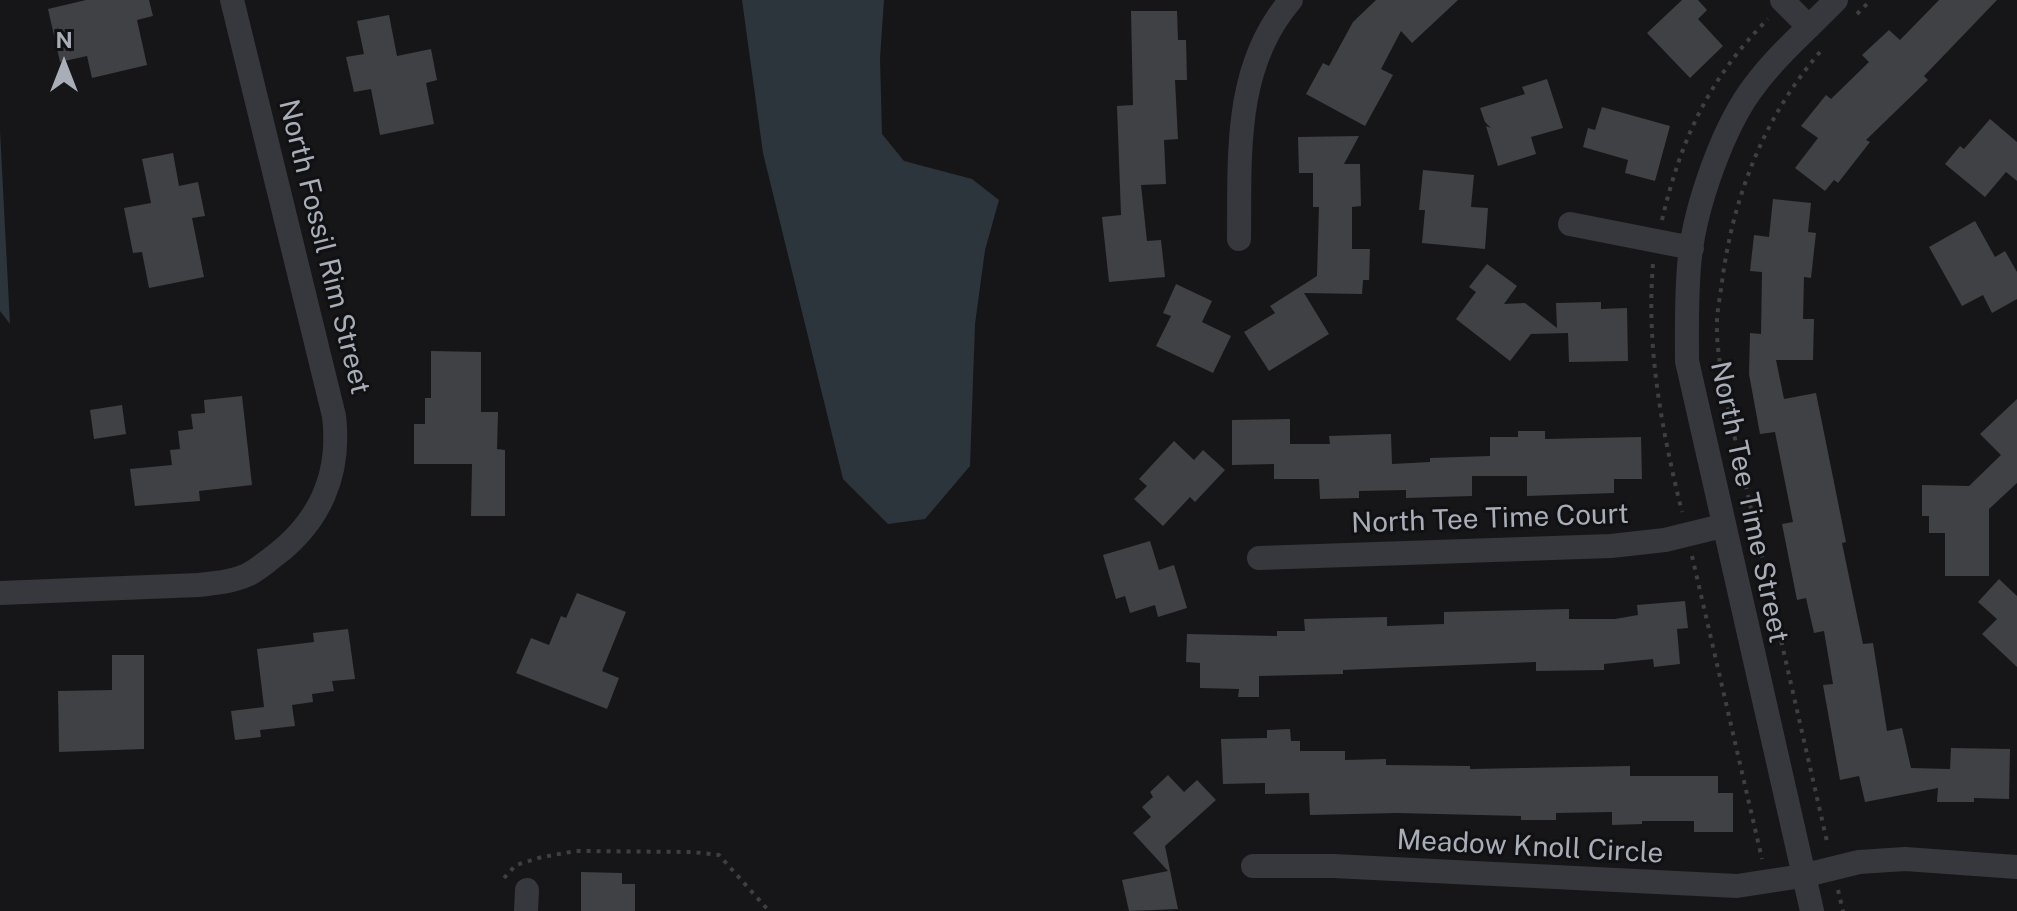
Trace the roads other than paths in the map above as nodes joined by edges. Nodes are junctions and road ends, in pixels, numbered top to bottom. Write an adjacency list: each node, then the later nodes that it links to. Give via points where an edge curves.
1 (232, 0): 11 (street, North Fossil Rim Street, via 334,416 338,444 319,508 289,545 250,574 227,581)
2 (1291, 0): 7 (street, via 1269,31 1245,94)
3 (1782, 0): 5 (street)
4 (1836, 0): 5 (street, North Tee Time Street)
5 (1809, 27): 8 (street, North Tee Time Street, via 1754,85 1721,143)
6 (1570, 224): 8 (street)
7 (1239, 239)
8 (1692, 248): 9 (street, North Tee Time Street, via 1687,361)
9 (1722, 526): 10 (street, North Tee Time Court, via 1611,546); 14 (street, North Tee Time Street)
10 (1259, 558)
11 (0, 593)
12 (1253, 866): 14 (street, Meadow Knoll Circle, via 1706,886)
13 (2017, 867): 14 (street, Meadow Knoll Circle, via 1905,859 1859,862)
14 (1802, 876): 15 (street, North Tee Time Street)
15 (1812, 911)

